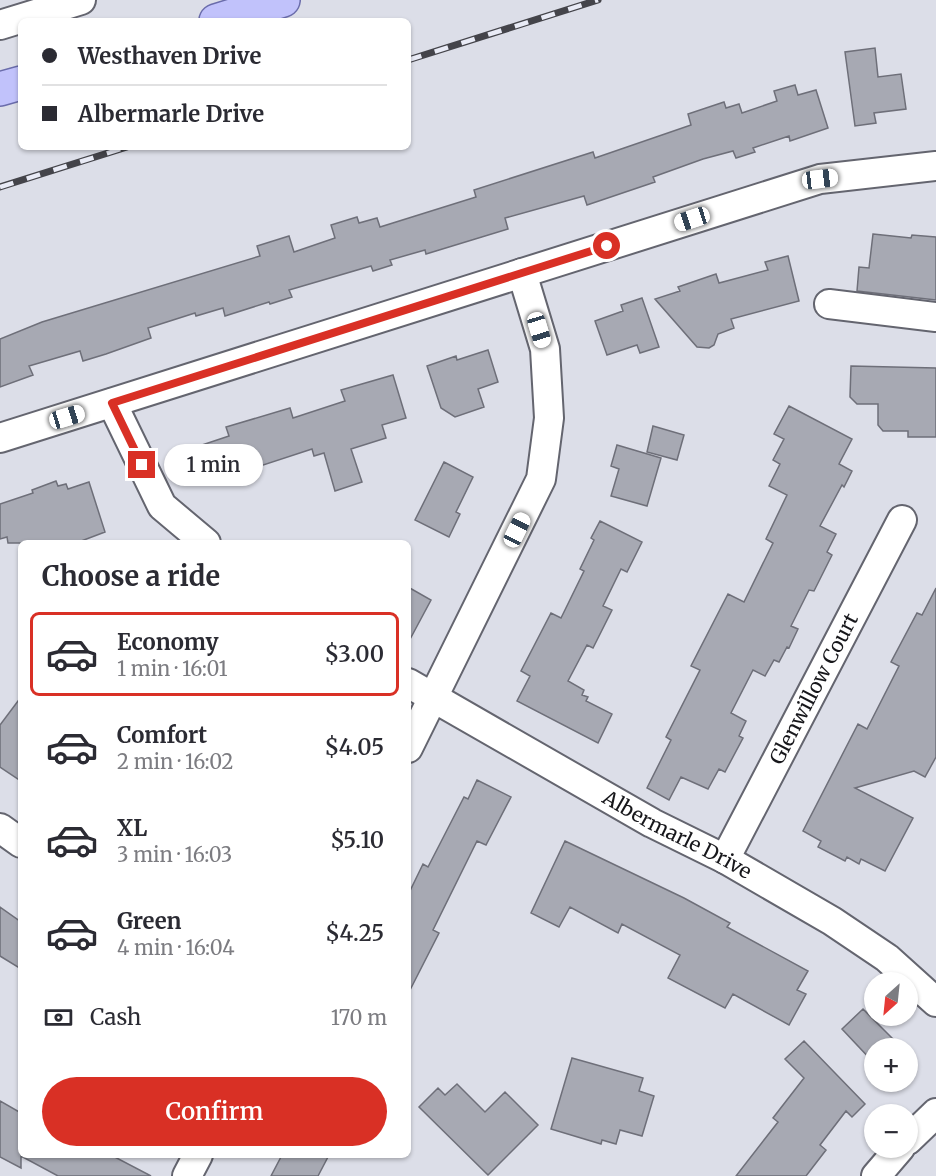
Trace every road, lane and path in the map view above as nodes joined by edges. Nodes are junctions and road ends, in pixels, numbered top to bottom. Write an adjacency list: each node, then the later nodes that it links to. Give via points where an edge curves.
1 (81, 0): 3 (street)
2 (283, 0): 4 (main road)
3 (23, 18)
4 (226, 18)
5 (18, 19): 6 (street)
6 (0, 25)
7 (18, 84): 8 (main road)
8 (0, 89)
9 (936, 166): 10 (street, via 820,179)
10 (522, 273): 13 (street); 18 (street, via 545,349 549,418 541,479)
11 (830, 304): 12 (street)
12 (936, 317)
13 (112, 403): 14 (street); 16 (street, via 162,506)
14 (0, 438)
15 (902, 520): 22 (street, Glenwillow Court)
16 (202, 540)
17 (411, 685): 18 (street, Albermarle Drive)
18 (434, 698): 19 (street); 22 (street, Albermarle Drive, via 652,823)
19 (411, 742)
20 (0, 828): 21 (street)
21 (18, 841)
22 (725, 859): 23 (street, Albermarle Drive, via 887,958)
23 (936, 1002)
24 (936, 1113): 25 (street)
25 (918, 1130)
26 (196, 1158): 28 (street)
27 (891, 1158): 29 (street)
28 (187, 1176)
29 (876, 1176)

